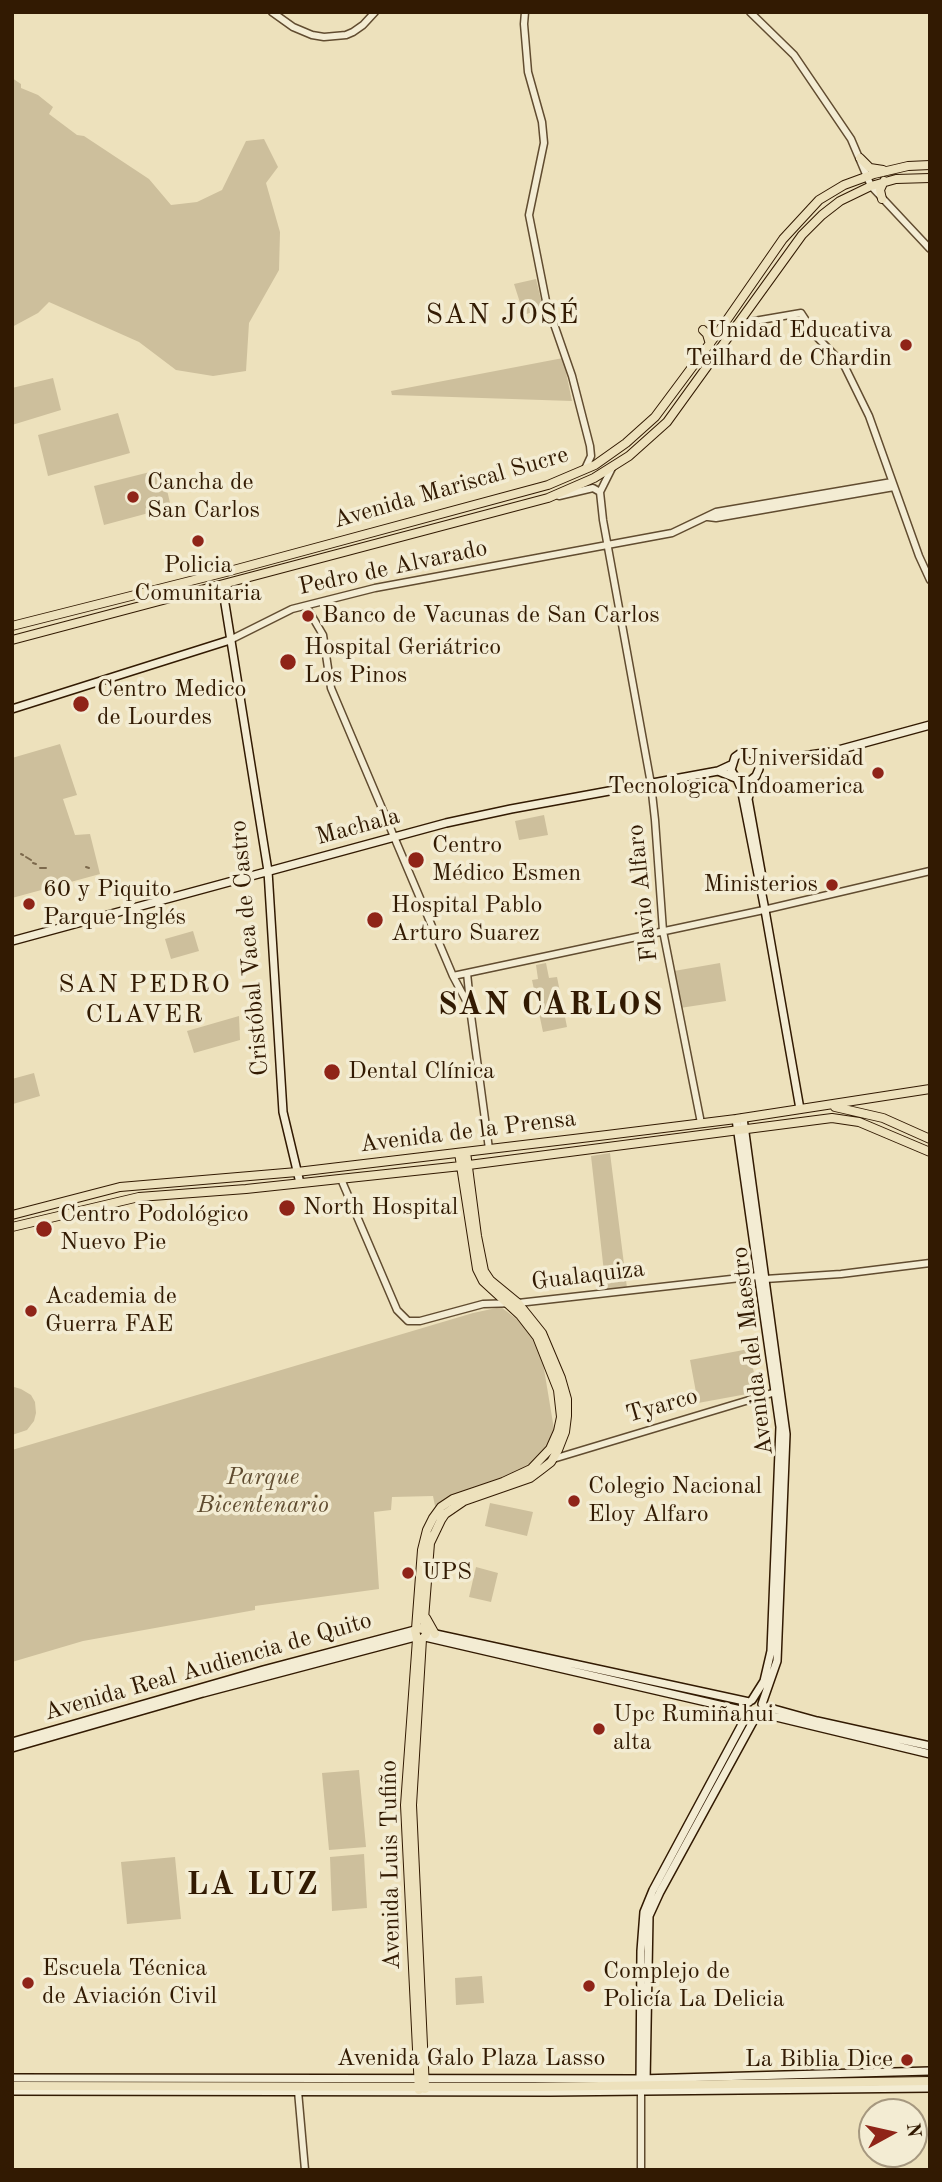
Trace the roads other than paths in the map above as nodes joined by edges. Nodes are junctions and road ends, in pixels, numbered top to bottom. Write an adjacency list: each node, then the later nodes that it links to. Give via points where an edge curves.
1 (272, 12): 2 (street, via 293,27 324,37 353,32)
2 (375, 12)
3 (525, 12): 22 (street, via 528,72 544,142 529,215 546,301)
4 (750, 12): 5 (street, via 794,55)
5 (860, 158): 7 (main road, via 871,169); 8 (street); 11 (main road, via 860,173)
6 (930, 165): 7 (main road, Avenida Mariscal Sucre)
7 (889, 170): 8 (main road, Avenida Mariscal Sucre)
8 (867, 176): 11 (main road, Avenida Mariscal Sucre); 12 (street)
9 (930, 178): 10 (main road, Avenida Mariscal Sucre)
10 (884, 181): 12 (main road, Avenida Mariscal Sucre); 13 (main road)
11 (852, 182): 15 (main road, Avenida Mariscal Sucre, via 819,200 803,215)
12 (871, 186): 13 (street); 16 (main road, Avenida Mariscal Sucre, via 839,201 802,234)
13 (882, 199): 14 (street)
14 (930, 249)
15 (752, 285): 16 (main road); 17 (main road, Avenida Mariscal Sucre)
16 (761, 291): 18 (main road, Avenida Mariscal Sucre)
17 (740, 302): 18 (main road); 21 (main road, Avenida Mariscal Sucre)
18 (749, 307): 19 (main road, Avenida Mariscal Sucre)
19 (737, 324): 24 (main road, Avenida Mariscal Sucre, via 667,422); 26 (street, via 801,313 850,375)
20 (703, 330): 21 (main road)
21 (710, 344): 23 (main road, Avenida Mariscal Sucre, via 655,417)
22 (590, 446): 23 (street, via 596,455); 25 (street)
23 (607, 456): 25 (main road, Avenida Mariscal Sucre)
24 (613, 466): 27 (street); 28 (main road, Avenida Mariscal Sucre)
25 (585, 470): 30 (main road, Avenida Mariscal Sucre, via 548,485)
26 (893, 485): 29 (street, Pedro de Alvarado, via 708,517 672,533); 32 (street)
27 (600, 492): 28 (street, via 594,488); 29 (street, Flavio Alfaro)
28 (548, 498): 31 (main road, Avenida Mariscal Sucre)
29 (609, 544): 35 (street, Pedro de Alvarado, via 404,581); 47 (street, Flavio Alfaro)
30 (316, 546): 31 (main road); 34 (main road, Avenida Mariscal Sucre)
31 (319, 558): 33 (main road, Avenida Mariscal Sucre)
32 (930, 580)
33 (222, 585): 37 (main road, Avenida Mariscal Sucre); 38 (main road, Cristóbal Vaca de Castro)
34 (109, 601): 36 (main road, Avenida Mariscal Sucre); 37 (main road, Avenida Mariscal Sucre)
35 (306, 606): 38 (street, Pedro de Alvarado); 48 (street, via 323,635 331,688)
36 (12, 626)
37 (12, 635)
38 (230, 640): 39 (main road, Pedro de Alvarado); 49 (main road, Cristóbal Vaca de Castro)
39 (12, 709)
40 (930, 725): 42 (main road, via 831,752)
41 (754, 754): 42 (main road); 43 (main road, via 738,754); 45 (main road, via 759,764)
42 (775, 760): 45 (main road)
43 (731, 765): 44 (main road, Machala); 46 (main road)
44 (718, 771): 46 (main road); 47 (main road, Machala)
45 (756, 776): 46 (main road, via 747,781); 51 (main road, via 748,799)
46 (736, 778): 51 (main road)
47 (651, 784): 48 (main road, Machala, via 473,817); 52 (street, Flavio Alfaro)
48 (396, 838): 49 (main road, Machala); 55 (street)
49 (268, 871): 53 (main road, Machala); 72 (main road, Cristóbal Vaca de Castro, via 283,1112)
50 (930, 871): 51 (street)
51 (765, 909): 52 (street); 60 (main road)
52 (663, 931): 54 (street); 64 (street, Flavio Alfaro)
53 (12, 941)
54 (467, 973): 55 (street); 56 (street)
55 (453, 976): 56 (street)
56 (470, 1008): 68 (street)
57 (930, 1089): 58 (main road, Avenida de la Prensa)
58 (856, 1101): 59 (main road, Avenida de la Prensa); 62 (main road)
59 (821, 1106): 61 (main road, Avenida de la Prensa); 62 (main road)
60 (800, 1109): 61 (main road, Avenida de la Prensa); 63 (main road, Avenida de la Prensa)
61 (812, 1109): 65 (main road)
62 (858, 1111): 67 (main road)
63 (739, 1119): 64 (main road, Avenida de la Prensa); 66 (main road, Avenida del Maestro)
64 (701, 1123): 68 (main road, Avenida de la Prensa)
65 (793, 1123): 66 (main road, Avenida de la Prensa); 70 (main road, Avenida de la Prensa, via 823,1119 859,1122)
66 (741, 1130): 71 (main road, Avenida de la Prensa); 78 (main road, Avenida del Maestro)
67 (930, 1139)
68 (489, 1149): 69 (main road, Avenida de la Prensa)
69 (463, 1152): 71 (main road, Avenida Luis Tufiño); 72 (main road, Avenida de la Prensa)
70 (930, 1152)
71 (465, 1165): 73 (main road, Avenida de la Prensa); 79 (main road, Avenida Luis Tufiño, via 477,1269); 80 (main road, Avenida Luis Tufiño, via 484,1271)
72 (297, 1172): 74 (main road, Cristóbal Vaca de Castro); 75 (main road, Avenida de la Prensa, via 120,1187)
73 (341, 1179): 74 (main road, Avenida de la Prensa); 79 (street, Gualaquiza, via 397,1310 406,1320)
74 (300, 1183): 76 (main road, Avenida de la Prensa, via 139,1197)
75 (13, 1213): 76 (main road)
76 (14, 1226)
77 (930, 1263): 78 (street, Gualaquiza, via 841,1274)
78 (762, 1277): 80 (street, Gualaquiza); 82 (main road, Avenida del Maestro)
79 (505, 1303): 80 (street, Gualaquiza); 81 (main road, Avenida Luis Tufiño)
80 (518, 1304): 81 (main road, Avenida Luis Tufiño)
81 (534, 1326): 83 (main road, Avenida Luis Tufiño, via 547,1342 566,1399 565,1432); 84 (main road, Avenida Luis Tufiño, via 558,1390 558,1431 541,1461)
82 (779, 1391): 83 (street, Tyarco); 86 (main road, Avenida del Maestro, via 782,1476)
83 (552, 1459): 84 (main road, Avenida Luis Tufiño, via 530,1478)
84 (501, 1486): 85 (main road, Avenida Luis Tufiño, via 468,1492 441,1507 427,1530)
85 (424, 1570): 87 (main road, Avenida Luis Tufiño); 89 (main road, Avenida Luis Tufiño)
86 (777, 1585): 91 (main road, Avenida del Maestro, via 770,1661 764,1681); 92 (main road, Avenida del Maestro, via 777,1661)
87 (424, 1614): 88 (main road); 89 (main road, Avenida Luis Tufiño)
88 (435, 1634): 89 (main road, Avenida Real Audiencia de Quito); 90 (main road, Avenida Real Audiencia de Quito)
89 (418, 1636): 90 (main road, Avenida Real Audiencia de Quito); 94 (main road, Avenida Real Audiencia de Quito, via 263,1670); 96 (main road, Avenida Real Audiencia de Quito); 100 (main road, Avenida Luis Tufiño, via 405,1805)
90 (690, 1694): 91 (main road, Avenida Real Audiencia de Quito); 93 (main road, Avenida Real Audiencia de Quito)
91 (750, 1701): 92 (main road, Avenida Real Audiencia de Quito); 93 (main road, Avenida del Maestro)
92 (762, 1705): 93 (main road, Avenida del Maestro, via 763,1712); 95 (main road)
93 (752, 1715): 97 (main road, Avenida Real Audiencia de Quito); 101 (main road, via 653,1890 643,1916)
94 (12, 1742)
95 (930, 1746)
96 (12, 1748)
97 (930, 1754)
98 (930, 2076): 101 (main road, Avenida Galo Plaza Lasso); 101 (main road, Avenida Galo Plaza Lasso, via 914,2072)
99 (12, 2084): 100 (main road, Avenida Galo Plaza Lasso); 103 (main road, Avenida Galo Plaza Lasso)
100 (422, 2084): 101 (main road, Avenida Galo Plaza Lasso); 103 (main road, Avenida Galo Plaza Lasso)
101 (643, 2084): 102 (main road, Avenida Galo Plaza Lasso); 105 (street)
102 (930, 2088)
103 (298, 2091): 104 (street)
104 (305, 2170)
105 (641, 2170)

